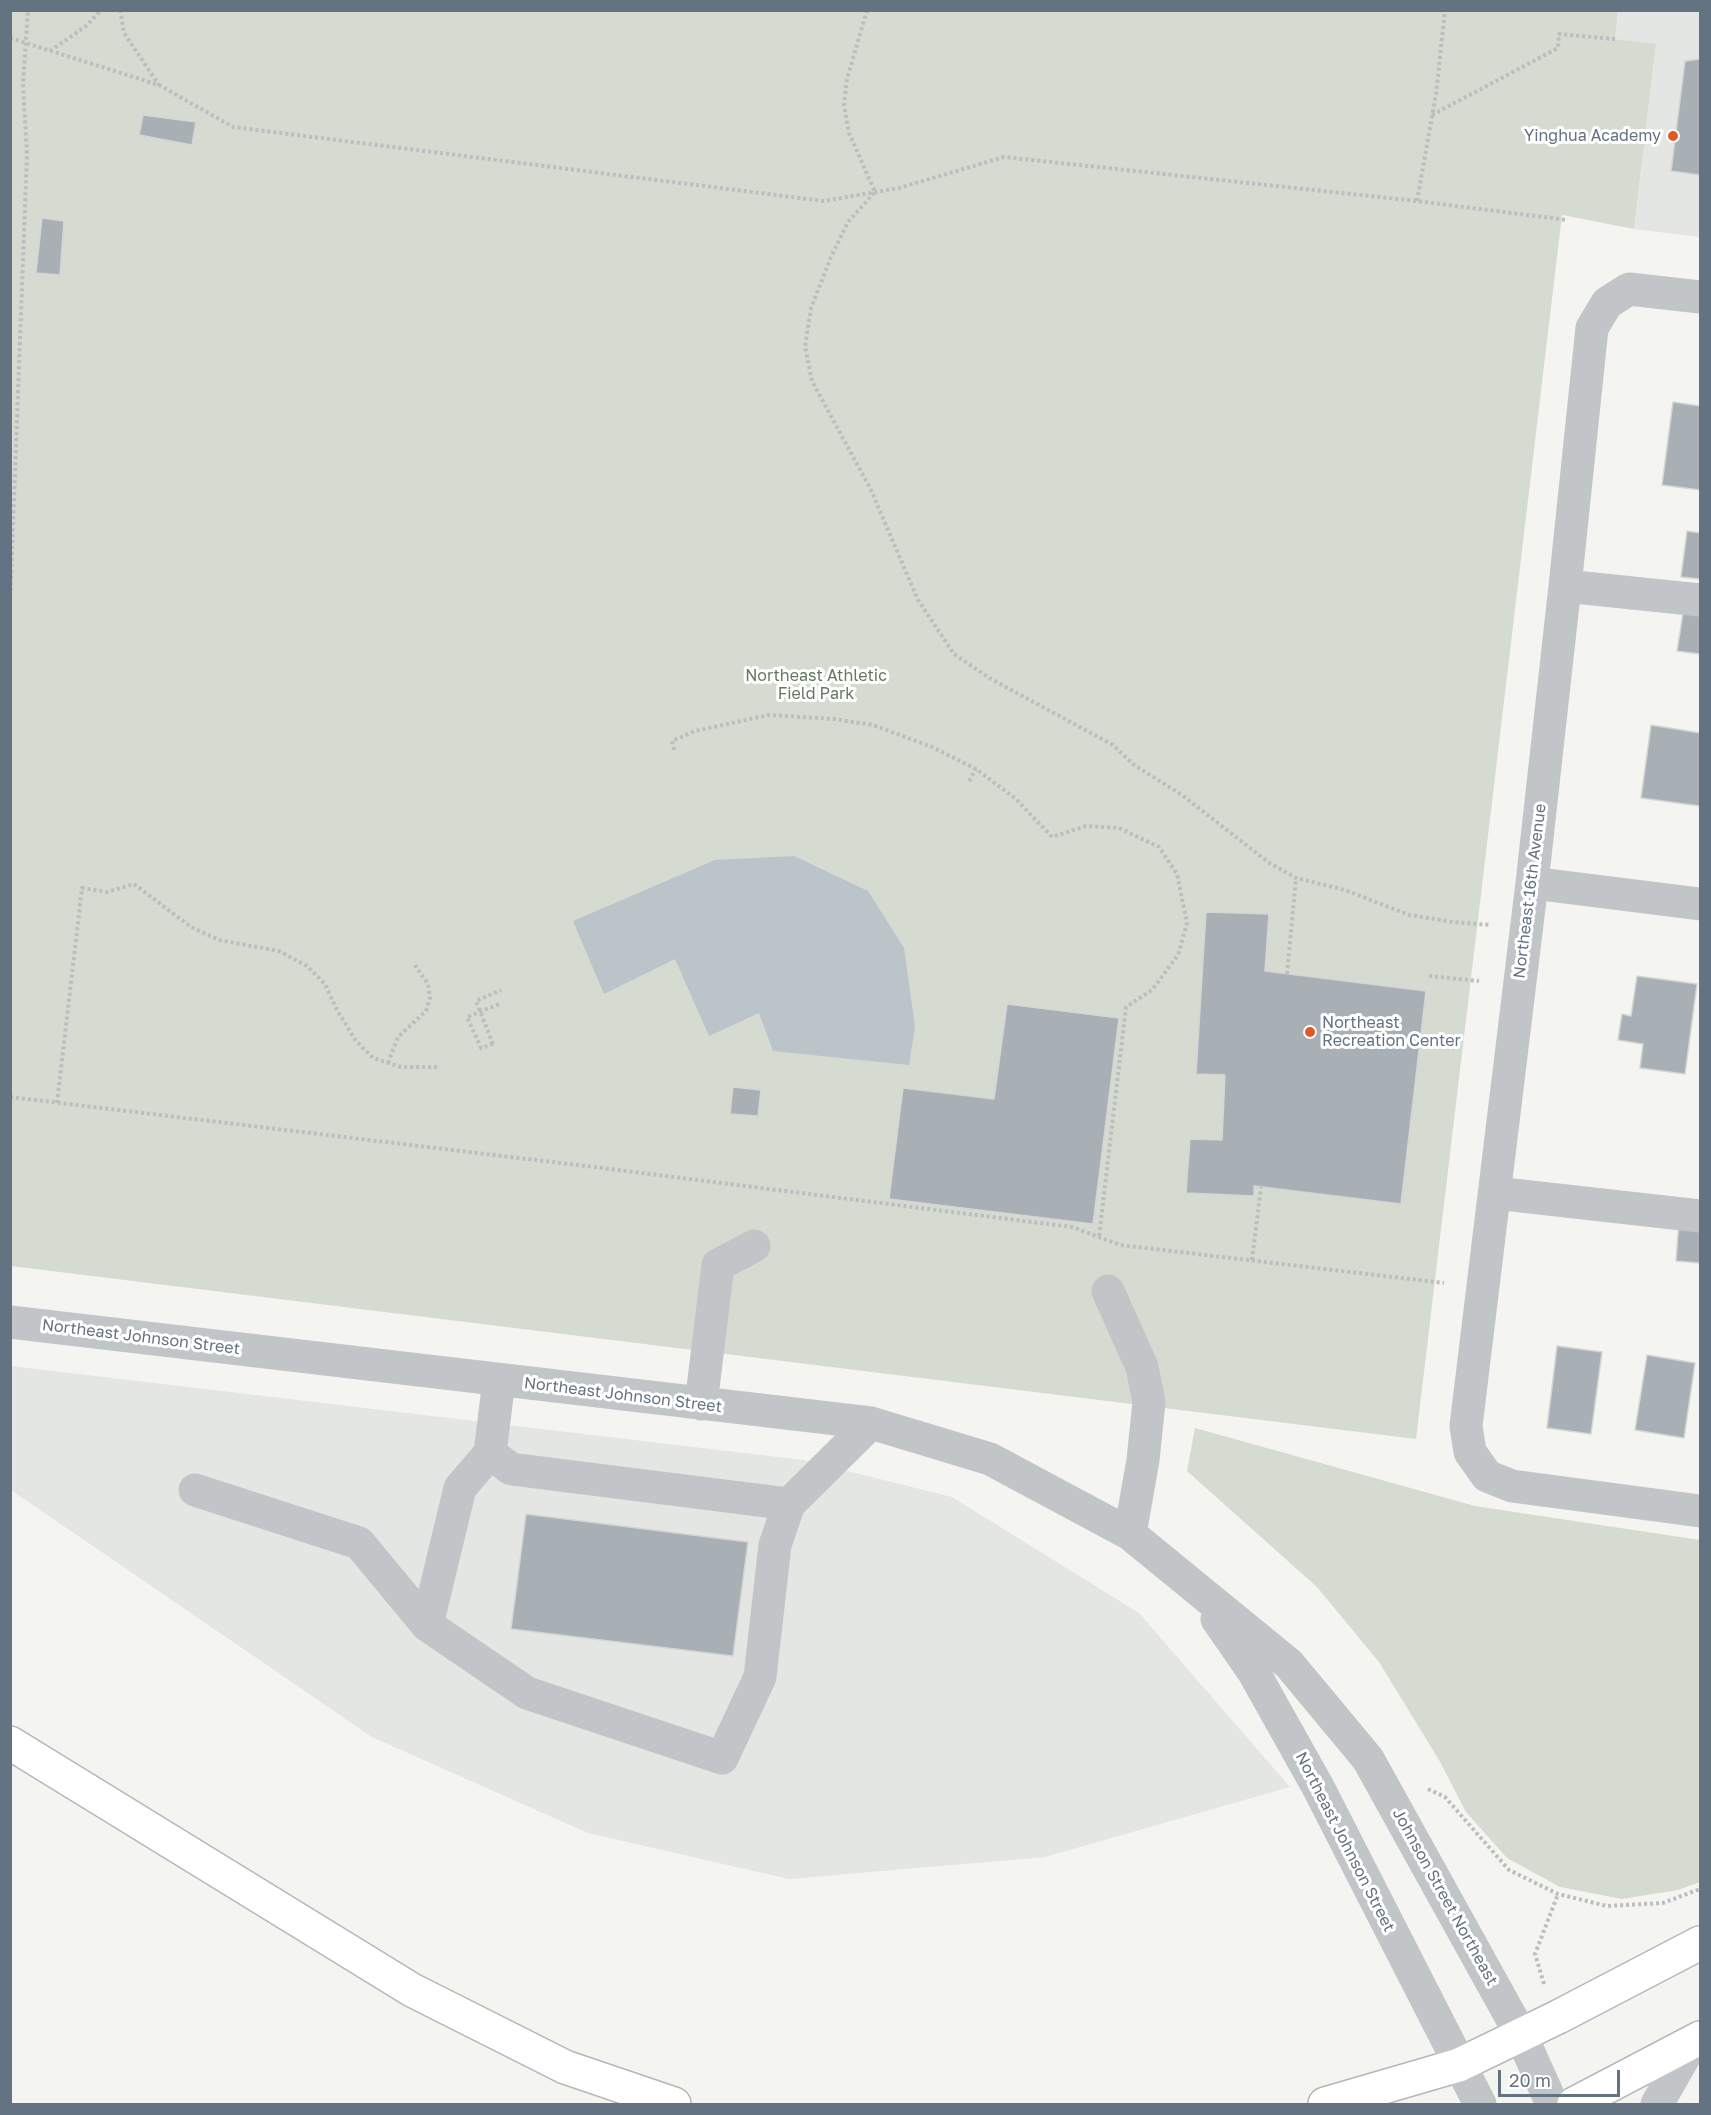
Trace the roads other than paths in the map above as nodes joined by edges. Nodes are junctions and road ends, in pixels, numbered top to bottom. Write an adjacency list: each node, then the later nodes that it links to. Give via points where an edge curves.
1 (1701, 297): 2 (street, Northeast 16th Avenue, via 1629,289 1607,303 1592,328)
2 (1565, 586): 3 (street); 4 (street, Northeast 16th Avenue)
3 (1701, 600)
4 (1532, 884): 5 (street); 6 (street, Northeast 16th Avenue)
5 (1701, 904)
6 (1495, 1193): 7 (street); 17 (street, Northeast 16th Avenue, via 1466,1426 1470,1452 1487,1476 1512,1486)
7 (1701, 1216)
8 (754, 1246): 12 (street, via 718,1265)
9 (1108, 1290): 18 (street, via 1142,1367 1149,1402)
10 (10, 1322): 11 (street, Northeast Johnson Street)
11 (499, 1380): 12 (street, Northeast Johnson Street); 14 (street)
12 (701, 1404): 13 (street, Northeast Johnson Street)
13 (871, 1423): 16 (street); 18 (street, Northeast Johnson Street, via 990,1459)
14 (490, 1453): 16 (street, via 511,1468); 20 (street, via 460,1488)
15 (195, 1490): 20 (street, via 359,1543)
16 (789, 1504): 20 (street, via 775,1545 760,1677 722,1758 527,1693)
17 (1701, 1511)
18 (1130, 1534): 19 (street, Northeast Johnson Street)
19 (1196, 1588): 22 (street, Northeast Johnson Street, via 1289,1664); 26 (street, Northeast Johnson Street, via 1253,1671 1318,1787)
20 (427, 1625)
21 (10, 1743): 27 (main road, via 412,1990 565,2067)
22 (1368, 1759): 24 (street, Johnson Street Northeast)
23 (1701, 1942): 24 (main road)
24 (1521, 2035): 26 (main road); 30 (street, Johnson Street Northeast)
25 (1696, 2040): 31 (main road); 32 (street)
26 (1459, 2065): 28 (main road); 29 (street, Northeast Johnson Street)
27 (674, 2104)
28 (1325, 2104)
29 (1480, 2104)
30 (1552, 2104)
31 (1574, 2104)
32 (1657, 2104)

